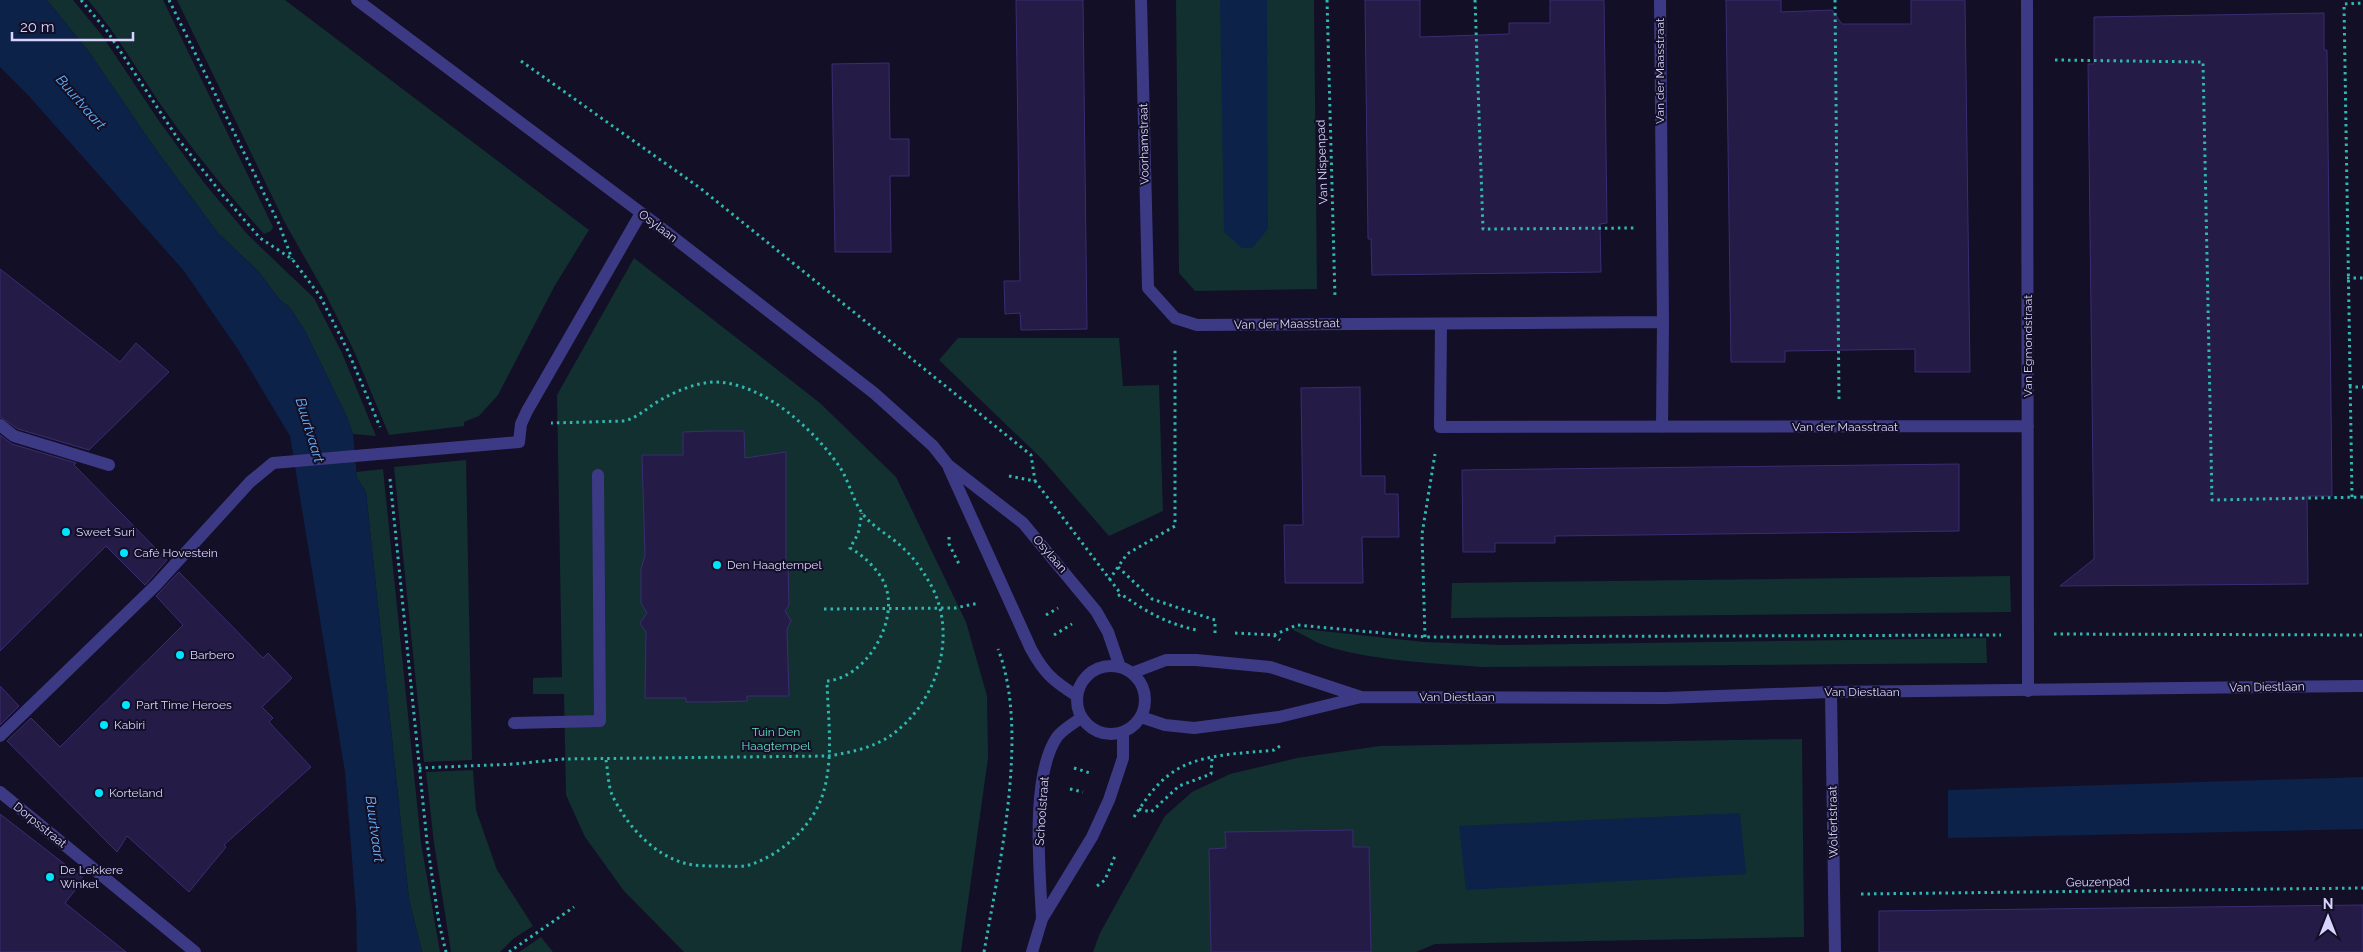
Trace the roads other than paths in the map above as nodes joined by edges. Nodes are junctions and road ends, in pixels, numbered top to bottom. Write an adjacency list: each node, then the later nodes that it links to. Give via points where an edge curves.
1 (357, 0): 5 (street, Osylaan)
2 (1141, 0): 6 (street, Voorhamstraat, via 1148,288)
3 (1660, 0): 7 (street, Van der Maasstraat)
4 (2027, 0): 10 (street, Van Egmondstraat)
5 (641, 213): 13 (street, Osylaan, via 874,393 933,446); 26 (street, via 522,424 519,442 273,463 250,482 156,584)
6 (1175, 318): 8 (street, Van der Maasstraat, via 1197,325)
7 (1663, 322): 8 (street, Van der Maasstraat); 11 (street, Van der Maasstraat)
8 (1442, 324): 11 (street, Van der Maasstraat, via 1440,427)
9 (0, 425): 12 (street, via 14,436)
10 (2028, 426): 11 (street, Van der Maasstraat); 18 (street, Van Egmondstraat)
11 (1662, 427)
12 (109, 465)
13 (948, 465): 15 (street, Osylaan, via 1023,523 1084,594 1108,632); 20 (street, Osylaan, via 1043,671)
14 (598, 475): 24 (street, via 600,721)
15 (1120, 667): 16 (street); 20 (street, via 1097,669 1080,684)
16 (1132, 674): 21 (street, Van Diestlaan, via 1166,660 1270,667); 22 (street, via 1144,693)
17 (2363, 686): 18 (street, Van Diestlaan)
18 (2028, 691): 19 (street, Van Diestlaan)
19 (1832, 692): 21 (street, Van Diestlaan, via 1665,698); 31 (street, Wolfertstraat)
20 (1077, 696): 23 (street)
21 (1361, 697): 22 (street, Van Diestlaan, via 1279,717 1194,728 1165,725)
22 (1141, 717): 25 (street)
23 (1081, 718): 25 (street, via 1100,733); 28 (street, Schoolstraat, via 1058,736 1047,760 1039,827)
24 (514, 723)
25 (1123, 732): 28 (street, Schoolstraat, via 1123,758 1109,800 1092,837)
26 (0, 736)
27 (0, 792): 29 (street, Dorpsstraat)
28 (1042, 919): 30 (street, Schoolstraat)
29 (195, 952)
30 (1032, 952)
31 (1835, 952)

